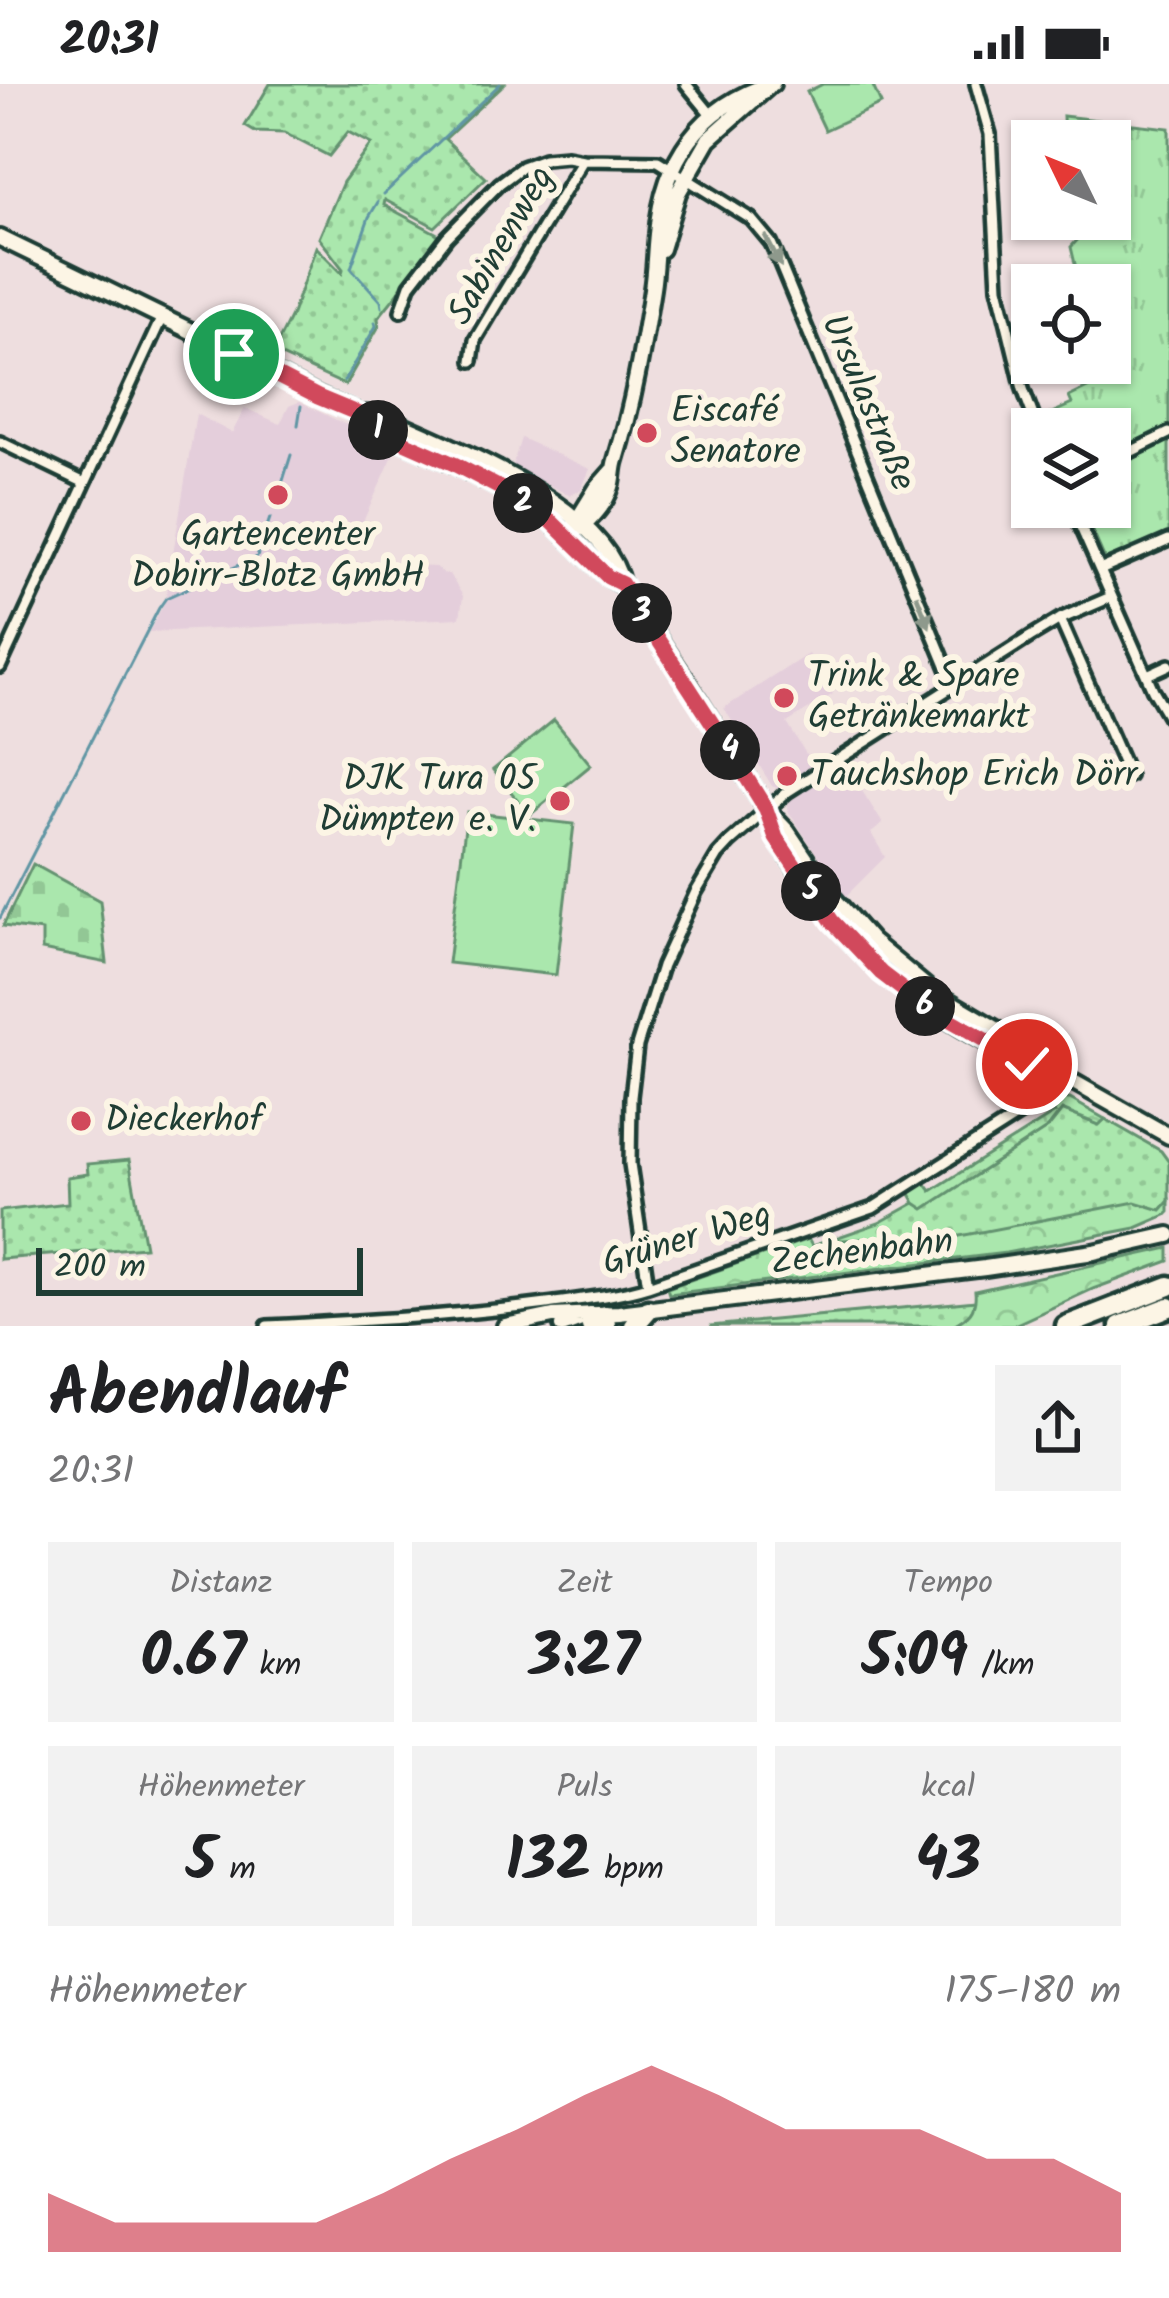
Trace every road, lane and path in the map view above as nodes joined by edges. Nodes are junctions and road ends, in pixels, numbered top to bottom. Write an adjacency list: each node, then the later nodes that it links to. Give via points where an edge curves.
1 (686, 84): 3 (street)
2 (976, 84): 12 (street, via 990,134 998,287)
3 (717, 120): 5 (main road, via 694,131); 6 (main road)
4 (583, 160): 5 (street, via 646,159); 9 (street, via 544,159 499,184 447,237 410,285); 11 (street, Sabinenweg, via 475,340)
5 (672, 169): 6 (street, Ursulastraße); 8 (main road)
6 (686, 178): 8 (main road); 29 (street, Ursulastraße, one-way to 29, via 739,210 770,243)
7 (0, 238): 10 (main road)
8 (655, 267): 18 (main road, via 611,487)
9 (401, 311)
10 (162, 317): 13 (main road); 17 (street)
11 (472, 361)
12 (1030, 408)
13 (359, 414): 18 (main road, via 381,415 460,451); 20 (main road, via 500,488)
14 (1169, 433): 16 (street)
15 (0, 442): 17 (street)
16 (1131, 452)
17 (85, 483): 27 (street)
18 (580, 523): 20 (main road); 23 (main road, via 606,550)
19 (1081, 528): 22 (street)
20 (569, 537): 23 (main road)
21 (1168, 544): 22 (street)
22 (1100, 570): 24 (street)
23 (622, 584): 32 (main road)
24 (1111, 597): 25 (street); 28 (street)
25 (1060, 619): 29 (street); 31 (street)
26 (1169, 664): 28 (street)
27 (0, 667)
28 (1147, 675): 30 (street)
29 (954, 685): 32 (street)
30 (1169, 717)
31 (1129, 776)
32 (766, 809): 33 (main road, via 824,911 881,973 967,1032); 40 (street, via 718,855 696,892 637,1046 630,1164)
33 (1047, 1067): 34 (main road); 35 (street, Grüner Weg)
34 (1064, 1077): 35 (street, Grüner Weg); 36 (main road)
35 (1021, 1114): 40 (street, Grüner Weg, via 873,1208)
36 (1169, 1136)
37 (1169, 1224): 39 (main road, Zechenbahn)
38 (1169, 1235): 39 (main road, Zechenbahn)
39 (1140, 1241): 43 (main road, Zechenbahn)
40 (648, 1286): 45 (street, Grüner Weg, via 409,1319)
41 (1169, 1286): 49 (highway)
42 (1169, 1307): 50 (highway)
43 (648, 1310): 44 (main road, Zechenbahn); 48 (highway)
44 (598, 1321): 46 (main road, Zechenbahn, via 575,1314); 47 (main road, Zechenbahn)
45 (267, 1326)
46 (505, 1326)
47 (562, 1326)
48 (634, 1326)
49 (1066, 1326)
50 (1120, 1326)

